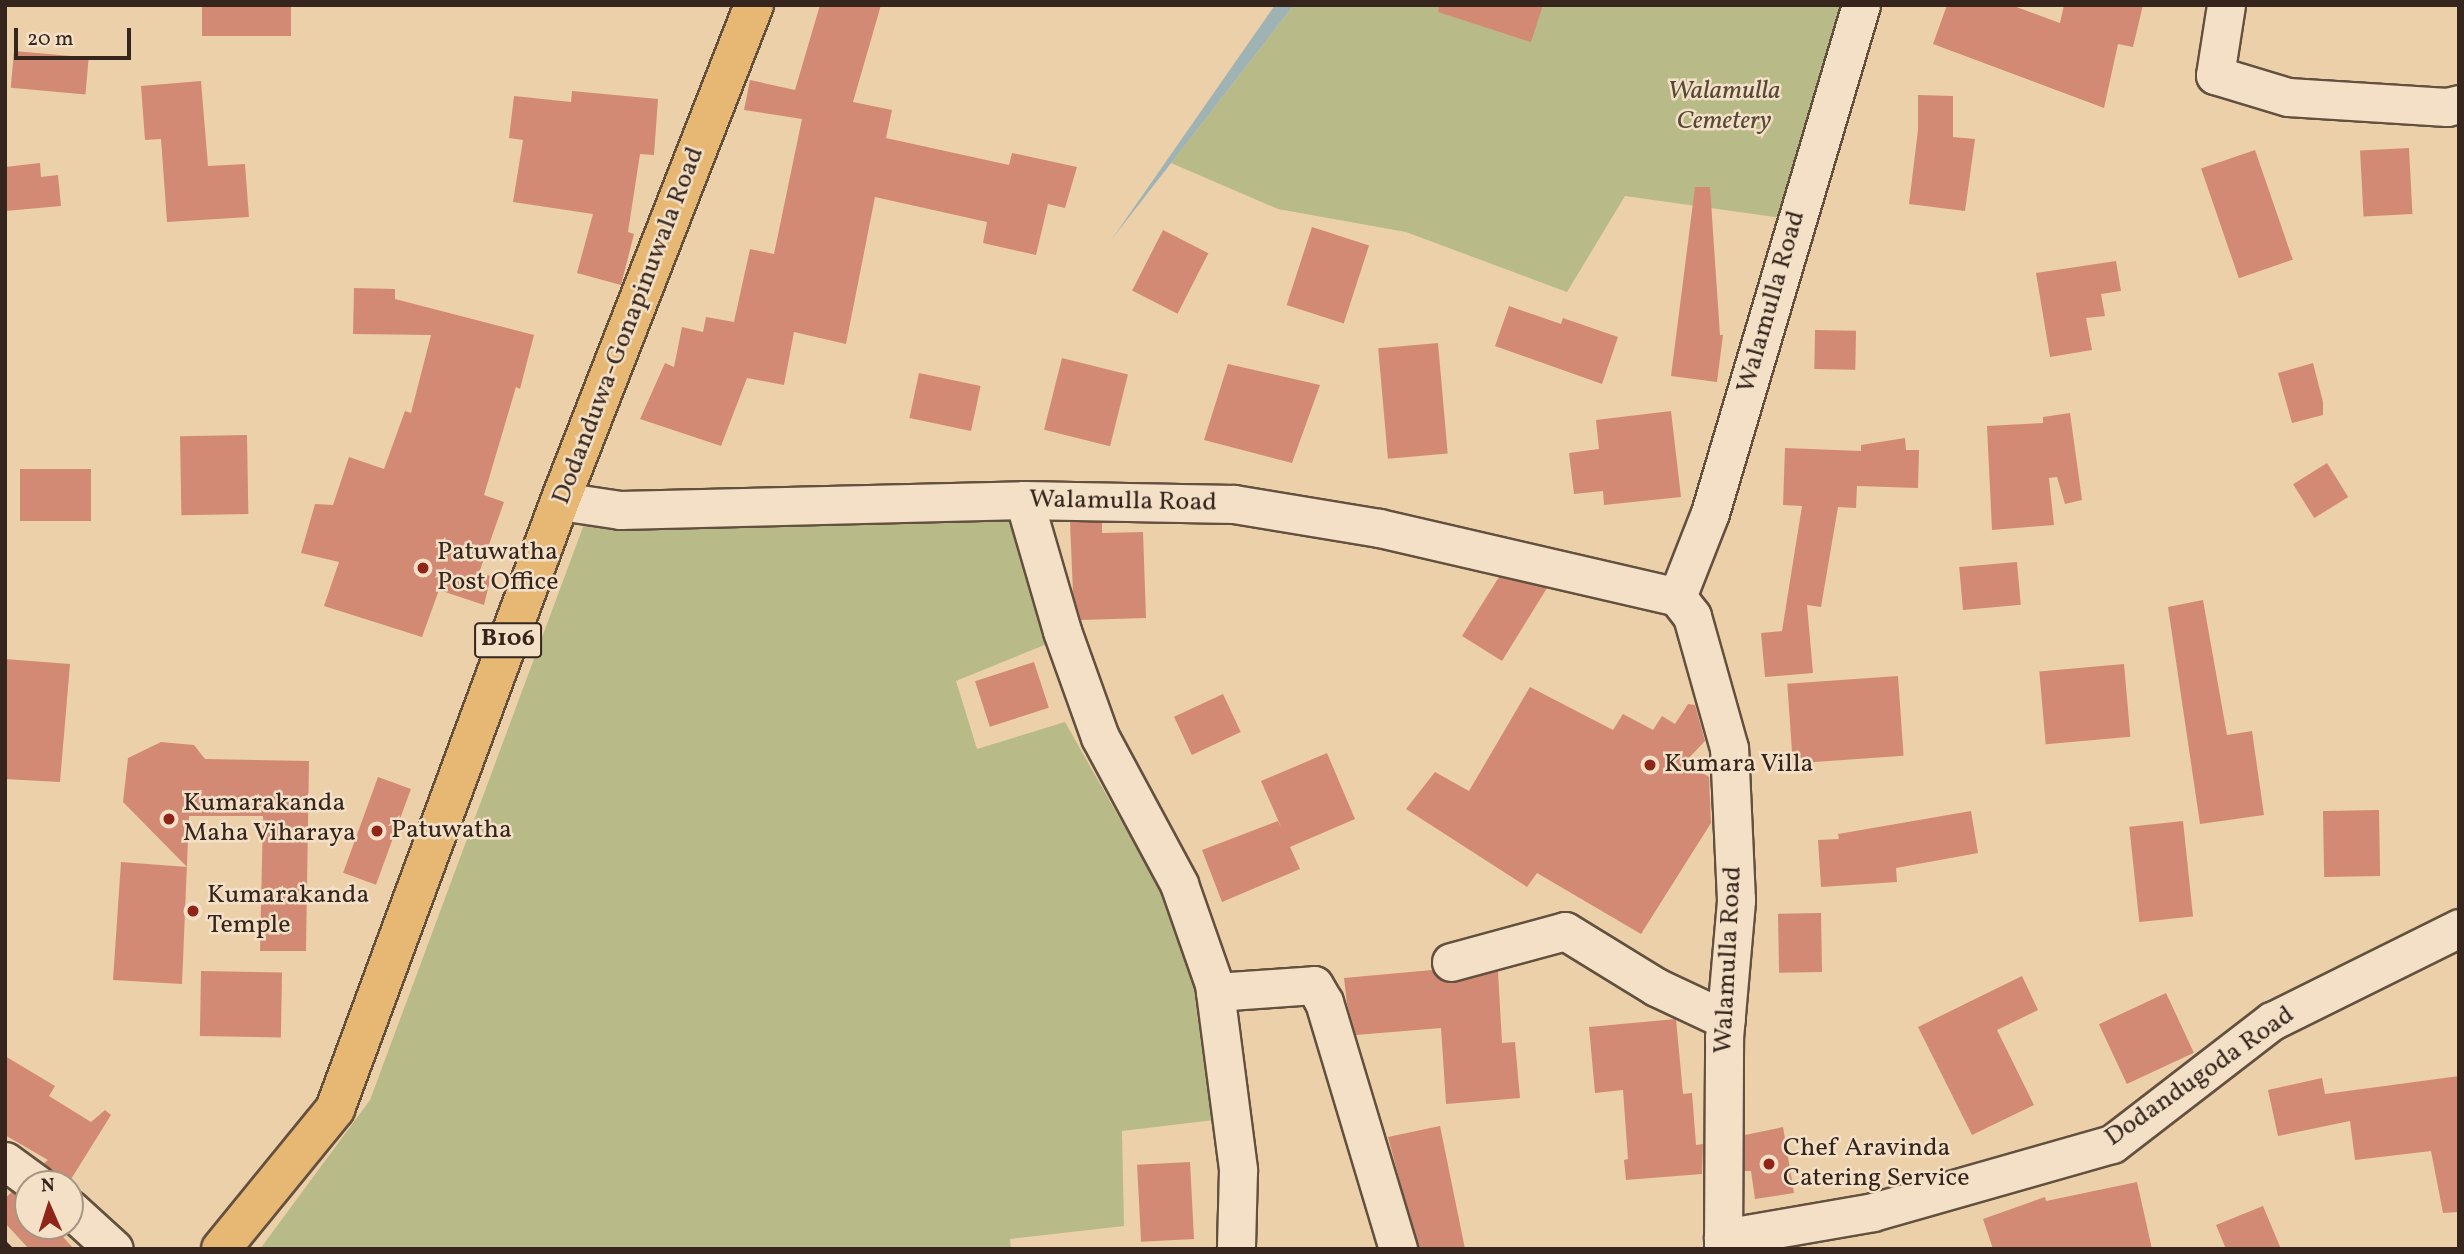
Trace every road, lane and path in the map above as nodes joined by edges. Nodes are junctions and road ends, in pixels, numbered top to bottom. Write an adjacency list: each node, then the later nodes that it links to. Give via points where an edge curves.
1 (754, 5): 6 (main road, Dodanduwa-Gonapinuwala Road / B106)
2 (1861, 5): 7 (street, Walamulla Road, via 1710,513)
3 (2226, 5): 4 (street, via 2215,75 2288,97 2446,107)
4 (2459, 104)
5 (1024, 499): 6 (street, Walamulla Road, via 620,510); 7 (street, Walamulla Road, via 1234,504 1379,528); 10 (street, via 1062,631 1100,737 1179,884)
6 (560, 501): 15 (main road, Dodanduwa-Gonapinuwala Road / B106, via 335,1109)
7 (1677, 597): 11 (street, Walamulla Road, via 1692,616 1729,748 1736,900)
8 (2459, 928): 13 (street, Dodandugoda Road, via 2272,1021 2112,1144 1873,1212)
9 (1451, 962): 11 (street, via 1565,932 1656,987)
10 (1215, 992): 16 (street, via 1238,1170); 17 (street, via 1314,985 1324,1002)
11 (1726, 1020): 13 (street, Walamulla Road)
12 (84, 1222): 14 (street)
13 (1723, 1244)
14 (114, 1249)
15 (221, 1249)
16 (1236, 1249)
17 (1398, 1249)

